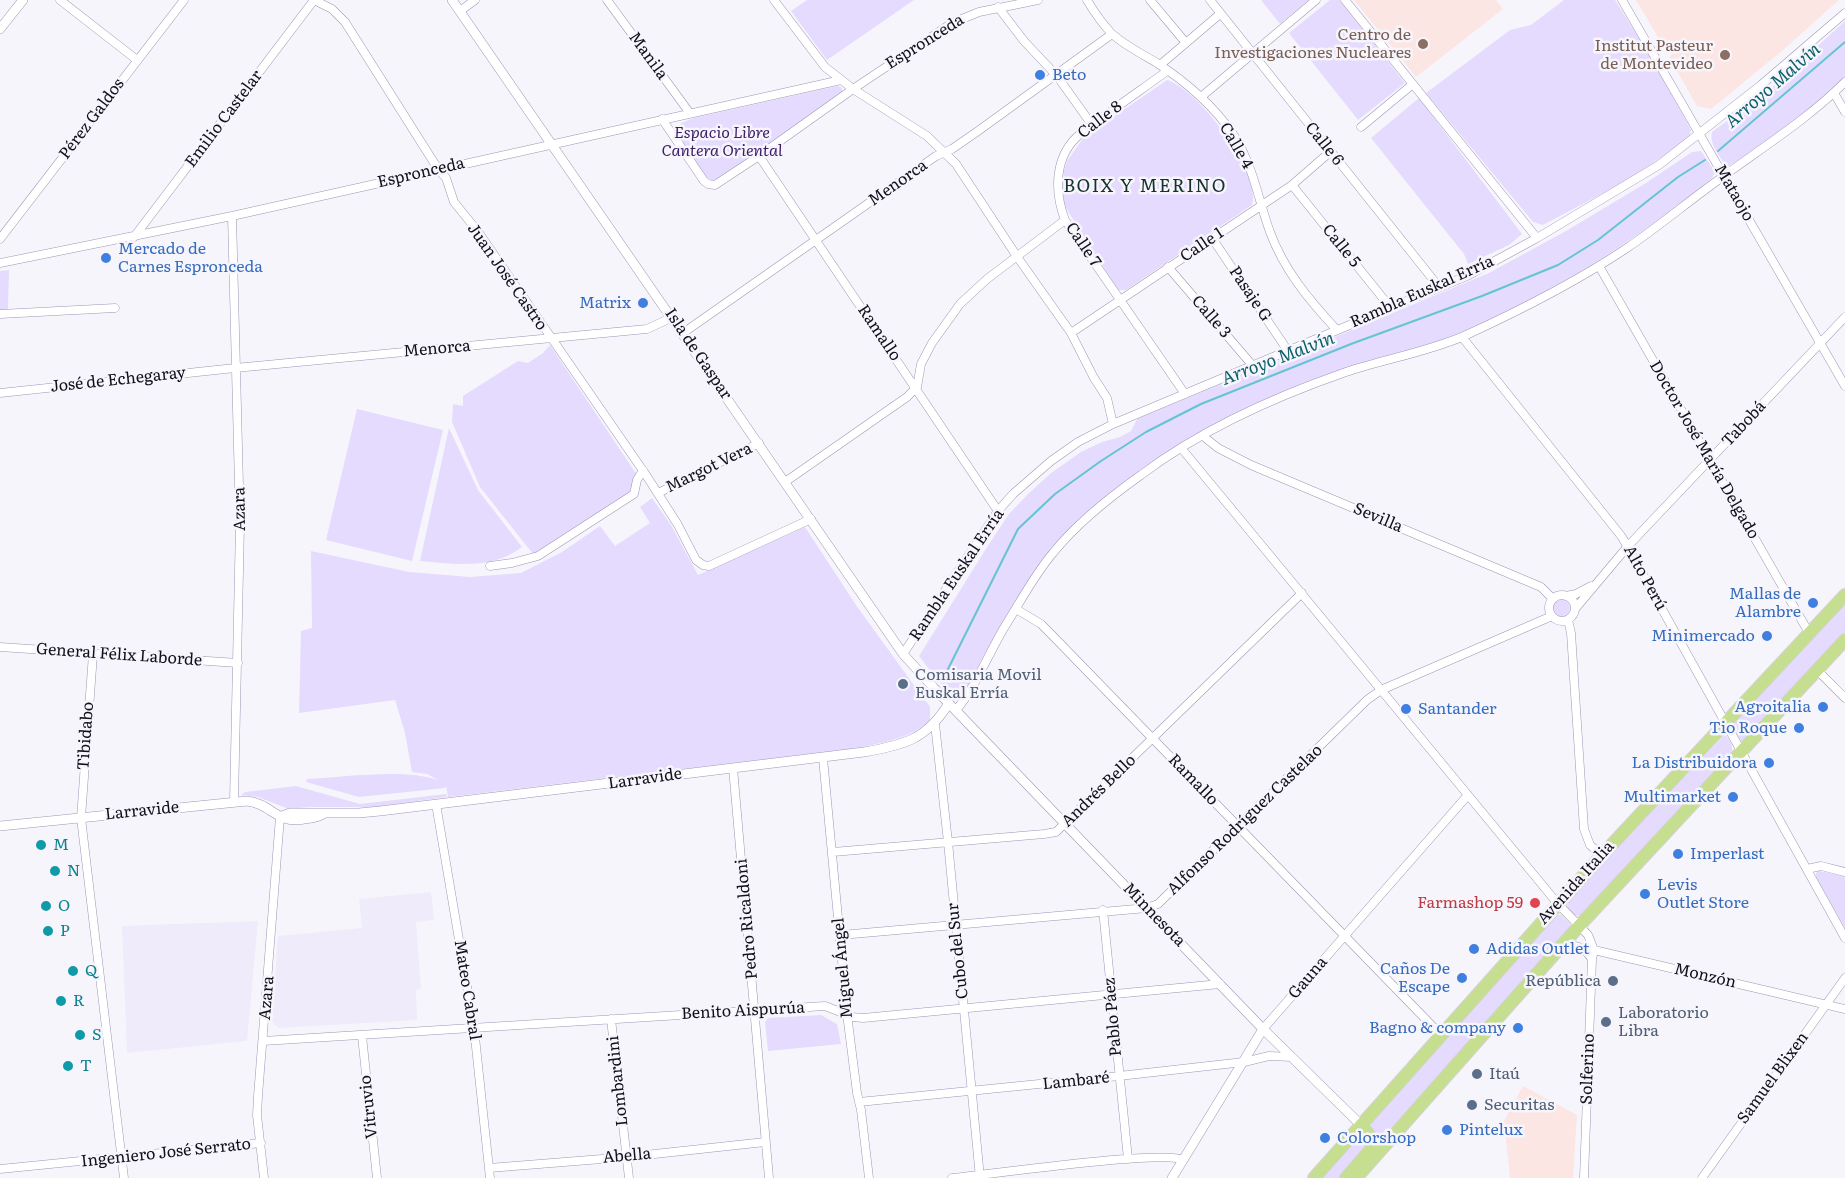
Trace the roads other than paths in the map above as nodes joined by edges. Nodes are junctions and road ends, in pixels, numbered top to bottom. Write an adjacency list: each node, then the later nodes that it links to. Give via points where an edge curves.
1 (22, 0): 20 (street)
2 (60, 0): 24 (street)
3 (184, 0): 24 (street, Pérez Galdos)
4 (314, 0): 44 (street, Juan José Castro, via 332,9 345,22); 51 (street, Emilio Castelar)
5 (452, 0): 17 (street, Isla de Gaspar)
6 (475, 0): 17 (street)
7 (607, 0): 34 (street, Manila)
8 (774, 0): 28 (street, via 825,66)
9 (1038, 0): 16 (street, Espronceda)
10 (1087, 0): 21 (street, Calle 4)
11 (1150, 0): 22 (street)
12 (1210, 0): 19 (street, Calle 6)
13 (1316, 0): 23 (street)
14 (1346, 0): 30 (street)
15 (1622, 0): 39 (street, Mataojo)
16 (998, 7): 27 (street); 31 (street, Espronceda, via 952,23)
17 (460, 11): 40 (street, Isla de Gaspar)
18 (1845, 13): 39 (street, Rambla Euskal Erría)
19 (1220, 14): 22 (street); 23 (street, Calle 6)
20 (0, 29)
21 (1112, 34): 25 (street, Calle 4); 27 (street, Menorca)
22 (1186, 43): 25 (street)
23 (1251, 53): 33 (street); 42 (street, Calle 6)
24 (137, 60): 54 (street, Pérez Galdos)
25 (1160, 65): 26 (street, Calle 4)
26 (1167, 71): 33 (street, Calle 4); 37 (street, Calle 8)
27 (1057, 76): 37 (street); 41 (street, Menorca)
28 (841, 80): 31 (street); 34 (street, Espronceda)
29 (1845, 82): 32 (street)
30 (1413, 84): 38 (street); 53 (street)
31 (853, 89): 41 (street, via 915,127); 43 (street, Espronceda)
32 (1834, 93): 35 (street); 45 (street)
33 (1201, 97): 48 (street, Calle 4, via 1238,144)
34 (689, 112): 36 (street, Espronceda)
35 (1845, 112)
36 (662, 119): 40 (street, Espronceda); 43 (street, Espronceda, via 704,181 713,185)
37 (1092, 125): 47 (street, Calle 8, via 1079,134 1065,153)
38 (1361, 127)
39 (1700, 133): 45 (street, Mataojo); 53 (street, Rambla Euskal Erría, via 1659,165)
40 (552, 144): 44 (street, Espronceda); 65 (street, Isla de Gaspar)
41 (945, 152): 55 (street, Menorca); 56 (street)
42 (1330, 152): 46 (street, Calle 1); 60 (street, Calle 6)
43 (759, 156): 55 (street, Ramallo)
44 (438, 169): 49 (street, Espronceda); 71 (street, Juan José Castro, via 446,178 454,202)
45 (1723, 176): 58 (street, via 1665,222); 72 (street, Mataojo)
46 (1292, 184): 48 (street, Calle 1); 62 (street, Calle 5)
47 (1057, 186): 50 (street, Calle 7)
48 (1262, 205): 52 (street, Calle 1); 67 (street, Calle 4, via 1291,276)
49 (232, 216): 51 (street, Espronceda); 75 (street, Azara)
50 (1065, 220): 56 (street); 61 (street, Calle 7)
51 (134, 237): 57 (street, Espronceda)
52 (1212, 238): 59 (street, Calle 1); 73 (street, Pasaje G)
53 (1537, 238): 60 (street, Rambla Euskal Erría)
54 (0, 239)
55 (816, 241): 68 (street, Menorca); 77 (street, Ramallo)
56 (1018, 258): 69 (street); 77 (street, via 974,290 951,315 921,364)
57 (0, 263)
58 (1599, 266): 70 (street); 84 (street, Doctor José María Delgado)
59 (1168, 267): 61 (street, Calle 1); 74 (street, Calle 3)
60 (1439, 287): 62 (street, Rambla Euskal Erría)
61 (1120, 300): 69 (street, Calle 1); 79 (street, Calle 7)
62 (1390, 307): 67 (street, Rambla Euskal Erría)
63 (115, 308): 64 (street)
64 (0, 314)
65 (672, 317): 68 (street, Isla de Gaspar); 71 (street, Menorca, via 647,329)
66 (1845, 317): 72 (street, Tabobá)
67 (1336, 329): 73 (street, Rambla Euskal Erría)
68 (683, 333): 82 (street, Isla de Gaspar)
69 (1071, 333): 80 (street, via 1107,398)
70 (1462, 337): 81 (street, via 1345,373 1253,409); 90 (street, Alto Perú)
71 (550, 338): 75 (street, Menorca); 85 (street, Juan José Castro)
72 (1820, 342): 76 (street, Mataojo); 84 (street, Tabobá)
73 (1288, 351): 74 (street, Rambla Euskal Erría)
74 (1253, 366): 79 (street, Rambla Euskal Erría)
75 (236, 368): 78 (street, José de Echegaray); 106 (street, Azara)
76 (1845, 386)
77 (917, 387): 86 (street); 88 (street, Ramallo)
78 (0, 393)
79 (1185, 394): 80 (street, Rambla Euskal Erría)
80 (1113, 424): 88 (street, Rambla Euskal Erría, via 1052,461)
81 (1203, 436): 83 (street); 96 (street, Sevilla, via 1251,465 1541,587)
82 (759, 443): 86 (street, Isla de Gaspar); 87 (street, Margot Vera)
83 (1182, 449): 93 (street); 97 (street, via 1143,473 1075,529 1039,572)
84 (1710, 461): 90 (street, Tabobá); 101 (street, Doctor José María Delgado)
85 (643, 470): 87 (street, Juan José Castro); 91 (street, via 634,494 547,552)
86 (785, 482): 89 (street, Isla de Gaspar)
87 (658, 493): 89 (street, Juan José Castro, via 696,560 703,565 709,566)
88 (998, 511): 105 (street, Rambla Euskal Erría)
89 (811, 519): 105 (street, Isla de Gaspar)
90 (1628, 546): 92 (street, Tabobá); 111 (street, Alto Perú)
91 (490, 566)
92 (1594, 584): 95 (street, Tabobá); 98 (street, Tabobá)
93 (1302, 593): 108 (street); 113 (street, Andrés Bello)
94 (1845, 595): 101 (main road, Avenida Italia)
95 (1566, 596): 96 (street, Tabobá); 98 (street)
96 (1553, 599): 99 (street)
97 (1016, 609): 110 (street, via 965,699); 113 (street, Ramallo, via 1041,624)
98 (1575, 609): 100 (street, Tabobá)
99 (1552, 616): 100 (street); 108 (street)
100 (1568, 620): 127 (street, via 1584,829 1590,844)
101 (1809, 633): 111 (main road, Avenida Italia)
102 (1845, 640): 107 (main road, Avenida Italia)
103 (0, 647): 104 (street, General Félix Laborde)
104 (93, 654): 106 (street, General Félix Laborde); 121 (street, Tibidabo)
105 (903, 654): 110 (street, Isla de Gaspar)
106 (238, 663): 118 (street, Azara)
107 (1817, 670): 109 (street); 114 (main road, Avenida Italia)
108 (1381, 690): 117 (street); 124 (street, Alfonso Rodríguez Castelao)
109 (1845, 698)
110 (952, 706): 112 (street, Larravide); 122 (street, Minnesota)
111 (1724, 723): 114 (street, Alto Perú); 127 (main road, Avenida Italia)
112 (935, 724): 115 (street, Larravide, via 917,737 890,747); 125 (street, Cubo del Sur)
113 (1153, 738): 122 (street, Andrés Bello); 124 (street, Ramallo)
114 (1740, 752): 128 (street, Alto Perú); 134 (main road, Avenida Italia)
115 (823, 758): 116 (street, Larravide); 126 (street, Miguel Ángel)
116 (733, 768): 119 (street, Larravide); 147 (street, Pedro Ricaldoni)
117 (1468, 795): 130 (street); 136 (street, Gauna)
118 (234, 801): 120 (street, Larravide, via 255,802); 121 (street, Larravide)
119 (436, 804): 120 (street, Larravide, via 324,814 294,821); 150 (street, Mateo Cabral)
120 (280, 817): 154 (street, Azara)
121 (81, 818): 123 (street, Larravide); 164 (street, Tibidabo)
122 (1066, 823): 125 (street, Andrés Bello, via 1056,832 1044,834); 131 (street, Minnesota)
123 (0, 826)
124 (1238, 827): 131 (street, Alfonso Rodríguez Castelao, via 1158,904); 136 (street, Ramallo)
125 (948, 842): 126 (street, Andrés Bello); 133 (street, Cubo del Sur)
126 (833, 852): 135 (street, Miguel Ángel)
127 (1602, 855): 130 (main road, Avenida Italia)
128 (1807, 869): 129 (street, via 1821,866); 137 (street, Alto Perú)
129 (1845, 872)
130 (1558, 904): 134 (street); 152 (main road, Avenida Italia)
131 (1147, 908): 132 (street); 142 (street, Minnesota)
132 (1103, 910): 133 (street); 143 (street, Pablo Páez)
133 (955, 925): 135 (street); 145 (street, Cubo del Sur)
134 (1580, 926): 138 (main road, Avenida Italia); 139 (street)
135 (841, 935): 148 (street, Miguel Ángel)
136 (1345, 936): 151 (street, Gauna); 152 (street, Ramallo)
137 (1845, 938)
138 (1562, 945): 140 (street, via 1576,946); 181 (main road, Avenida Italia)
139 (1594, 950): 140 (street, Solferino); 144 (street, Monzón)
140 (1592, 959): 182 (street, Solferino)
141 (1845, 978): 144 (street, Samuel Blixen)
142 (1220, 984): 143 (street, Benito Aispurúa); 151 (street, Minnesota)
143 (1111, 994): 145 (street, Benito Aispurúa); 157 (street, Pablo Páez)
144 (1825, 1004): 146 (street, Monzón); 183 (street, Samuel Blixen)
145 (964, 1008): 148 (street, Benito Aispurúa, via 863,1018); 158 (street, Cubo del Sur)
146 (1845, 1009)
147 (755, 1010): 148 (street, Benito Aispurúa, via 825,1006); 149 (street, Benito Aispurúa); 161 (street, Pedro Ricaldoni)
148 (847, 1014): 159 (street, Miguel Ángel)
149 (611, 1019): 150 (street, Benito Aispurúa); 163 (street, Lombardini)
150 (474, 1028): 153 (street, Benito Aispurúa); 167 (street, Mateo Cabral)
151 (1263, 1029): 155 (street, Minnesota); 156 (street, Gauna)
152 (1441, 1035): 160 (main road, Avenida Italia)
153 (362, 1036): 154 (street, Benito Aispurúa); 172 (street, Vitruvio)
154 (263, 1041): 162 (street, Azara, via 257,1114)
155 (1292, 1057): 156 (street, Lambaré, via 1269,1056); 160 (street, Minnesota)
156 (1244, 1062): 157 (street, Lambaré); 166 (street, Gauna)
157 (1119, 1076): 158 (street, Lambaré); 165 (street, Pablo Páez)
158 (972, 1092): 159 (street, Lambaré); 169 (street, Cubo del Sur)
159 (859, 1102): 176 (street, Miguel Ángel)
160 (1361, 1125): 179 (main road, Avenida Italia); 180 (main road, via 1370,1136 1372,1148)
161 (765, 1142): 163 (street, Abella); 175 (street, Pedro Ricaldoni)
162 (261, 1143): 164 (street, Ingeniero José Serrato); 171 (street, Azara)
163 (627, 1157): 167 (street, Abella); 174 (street, Lombardini)
164 (122, 1158): 168 (street, Ingeniero José Serrato); 170 (street, Tibidabo)
165 (1128, 1159): 166 (street, via 1174,1156); 169 (street)
166 (1183, 1160): 178 (street, Gauna)
167 (489, 1168): 173 (street, Mateo Cabral)
168 (0, 1169)
169 (980, 1177): 177 (street)
170 (124, 1178)
171 (264, 1178)
172 (377, 1178)
173 (490, 1178)
174 (629, 1178)
175 (769, 1178)
176 (869, 1178)
177 (952, 1178)
178 (1172, 1178)
179 (1314, 1178)
180 (1346, 1178)
181 (1356, 1178)
182 (1584, 1178)
183 (1702, 1178)

